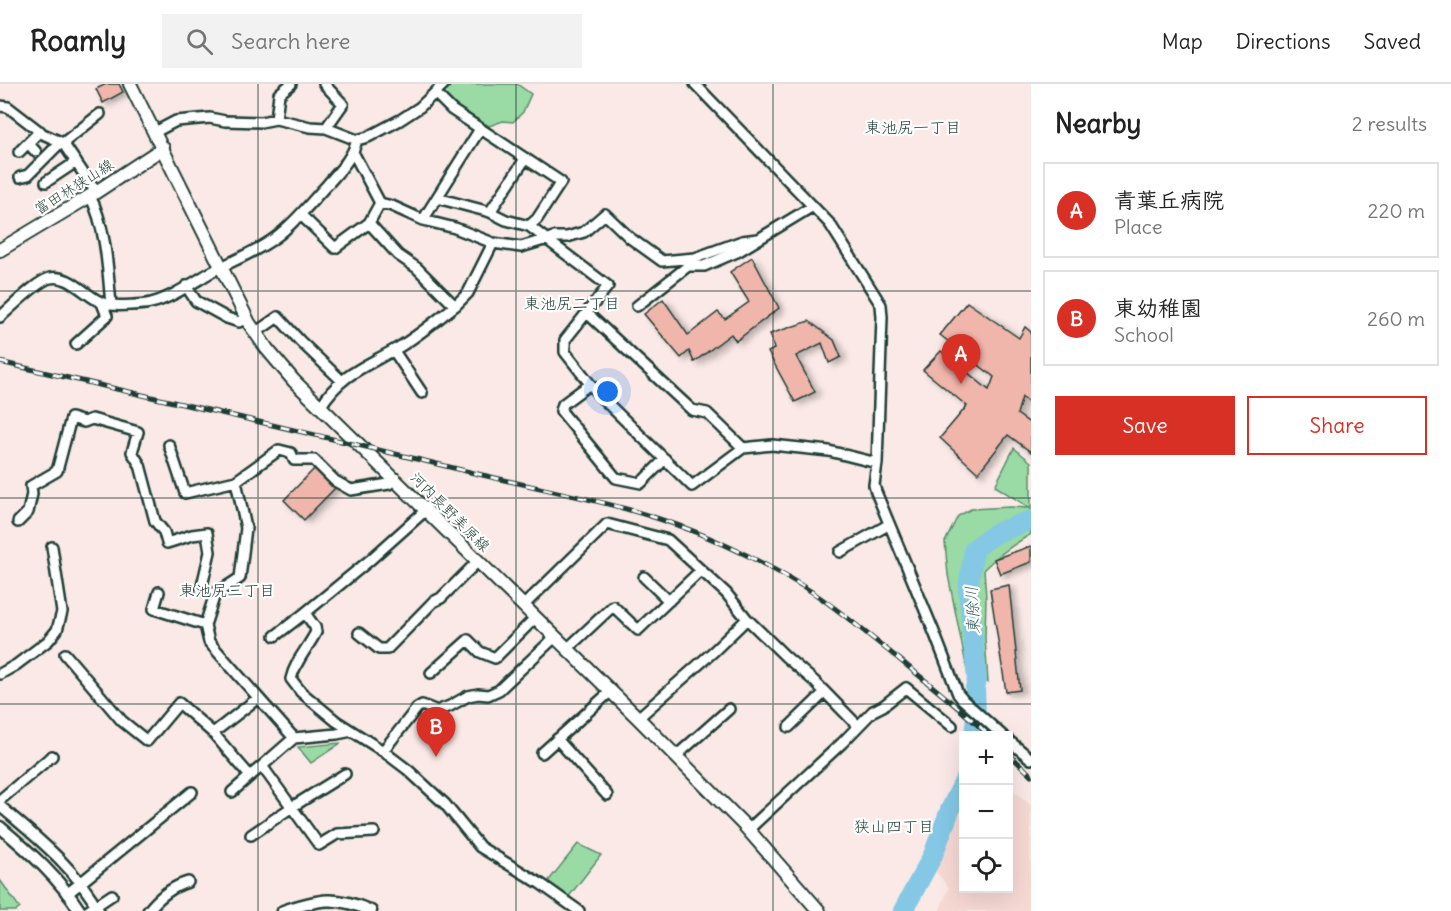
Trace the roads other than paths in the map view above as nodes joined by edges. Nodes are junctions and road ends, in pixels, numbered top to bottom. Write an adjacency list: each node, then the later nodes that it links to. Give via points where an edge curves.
1 (130, 84): 13 (main road, 河内長野美原線)
2 (291, 84): 9 (street, via 279,94)
3 (324, 84): 10 (street, via 343,104)
4 (444, 84): 6 (street)
5 (694, 84): 28 (street)
6 (435, 93): 11 (street); 14 (street, via 400,120)
7 (1, 107): 12 (street, via 8,106)
8 (100, 114): 15 (street)
9 (276, 119): 10 (street); 13 (street, via 176,121)
10 (326, 128): 14 (street)
11 (480, 129): 21 (street); 26 (street)
12 (40, 131): 15 (street); 16 (street)
13 (155, 132): 17 (main road, 河内長野美原線)
14 (357, 140): 20 (street)
15 (62, 142): 22 (street); 23 (street, via 28,175)
16 (28, 143): 18 (street); 19 (street)
17 (163, 148): 25 (main road, 富田林狭山線); 38 (main road, 河内長野美原線)
18 (19, 152)
19 (36, 152)
20 (353, 152): 27 (street); 30 (street)
21 (525, 159): 29 (street); 33 (street, via 561,182)
22 (76, 162): 24 (street); 25 (street)
23 (20, 177)
24 (53, 181)
25 (93, 194): 37 (main road, 富田林狭山線); 40 (street, via 106,253)
26 (437, 198): 29 (street); 31 (street)
27 (380, 203): 31 (street); 32 (street)
28 (813, 206): 35 (street); 56 (street, via 830,224 881,304)
29 (490, 212): 33 (street)
30 (302, 215): 32 (street, via 335,248); 38 (street, via 276,237)
31 (423, 220): 36 (street)
32 (369, 223): 41 (street)
33 (529, 226): 34 (street)
34 (547, 239): 35 (street, via 584,232 605,214 662,261 695,258); 36 (street, via 520,247); 43 (street, via 608,286)
35 (758, 239): 42 (street, via 705,266 688,267)
36 (493, 243): 41 (street, via 468,293)
37 (0, 250)
38 (221, 267): 39 (street); 45 (main road, 河内長野美原線)
39 (186, 286): 40 (street, via 152,303); 45 (street, via 196,301 206,307 239,322)
40 (107, 304): 44 (street, via 70,282 49,278); 47 (street, via 106,316)
41 (455, 306): 48 (street)
42 (637, 306)
43 (587, 313): 50 (street, via 565,340 565,352); 54 (street, via 692,410 707,413)
44 (0, 317)
45 (247, 318): 46 (main road, 河内長野美原線)
46 (255, 333): 49 (street, via 278,317); 52 (main road, 河内長野美原線, via 287,373)
47 (76, 344)
48 (394, 351): 49 (street); 51 (street)
49 (342, 381): 52 (street)
50 (590, 384): 55 (street); 55 (street, via 563,404 561,411 616,478 641,483)
51 (422, 393)
52 (321, 406): 57 (main road, 河内長野美原線)
53 (170, 445): 58 (street, via 184,493)
54 (743, 448): 55 (street, via 692,486); 56 (street, via 772,445 829,451)
55 (665, 459)
56 (877, 463): 61 (street, via 874,485)
57 (394, 479): 58 (street, via 388,484 351,489 335,481 314,460 294,460 291,453 279,450); 59 (main road, 河内長野美原線)
58 (236, 481): 68 (street, via 246,528 240,578)
59 (426, 510): 64 (main road, 河内長野美原線); 71 (street)
60 (18, 522): 68 (street, via 28,512 31,486 57,471 71,418 84,422 92,419 138,432 132,452 140,465 155,521 167,543 207,533 210,552 201,590)
61 (888, 525): 63 (street); 91 (street, via 958,694)
62 (52, 547): 81 (street, via 62,612 57,630 48,641)
63 (840, 552)
64 (478, 561): 70 (main road, 河内長野美原線); 75 (street, via 387,649 379,649)
65 (700, 571): 69 (street); 70 (street, via 668,540 608,524); 73 (street, via 726,593)
66 (644, 577): 69 (street)
67 (159, 592): 74 (street, via 154,609)
68 (215, 594): 74 (street)
69 (669, 601): 78 (street, via 638,630 613,606)
70 (523, 606): 72 (main road, 河内長野美原線)
71 (305, 613): 76 (street); 90 (street, via 316,632 291,679 301,692)
72 (535, 618): 77 (main road, 河内長野美原線); 80 (street, via 495,658 480,652 468,640)
73 (747, 619): 83 (street); 86 (street)
74 (205, 625): 84 (street, via 209,642)
75 (359, 633)
76 (275, 636)
77 (555, 637): 78 (main road, 河内長野美原線); 96 (street, via 499,690 468,696 437,711 422,705 417,708)
78 (567, 648): 82 (main road, 河内長野美原線)
79 (65, 654): 92 (street, via 122,721 147,741 179,703)
80 (431, 673)
81 (0, 674)
82 (611, 691): 86 (main road, 河内長野美原線); 94 (street)
83 (825, 692): 87 (street); 89 (street)
84 (258, 698): 92 (street); 93 (street)
85 (729, 709): 99 (street)
86 (638, 718): 99 (main road, 河内長野美原線)
87 (858, 726): 88 (street, via 906,688); 111 (street)
88 (952, 726)
89 (789, 727)
90 (352, 731): 93 (street); 96 (street)
91 (998, 731)
92 (213, 733): 103 (street)
93 (294, 738): 101 (street)
94 (557, 739): 97 (street); 106 (street)
95 (1013, 744): 100 (street)
96 (383, 751): 123 (street, via 445,804 480,847)
97 (542, 753)
98 (51, 756): 107 (street)
99 (676, 756): 111 (main road, 河内長野美原線)
100 (1031, 759)
101 (262, 766): 103 (street); 109 (street)
102 (345, 774): 109 (street)
103 (250, 776): 105 (street)
104 (192, 792): 114 (street)
105 (232, 792)
106 (607, 795)
107 (0, 800)
108 (0, 806): 114 (street)
109 (292, 807): 112 (street, via 319,845 337,834); 113 (street)
110 (0, 827): 116 (street, via 30,852)
111 (749, 830): 124 (main road, 河内長野美原線)
112 (374, 832)
113 (251, 835)
114 (80, 882): 116 (street); 118 (street)
115 (188, 882): 120 (street, via 167,892)
116 (68, 894): 119 (street)
117 (112, 895): 118 (street)
118 (94, 909)
119 (80, 911)
120 (148, 911)
121 (283, 911): 122 (street, via 321,900 343,901)
122 (371, 911)
123 (579, 911)
124 (819, 911)

